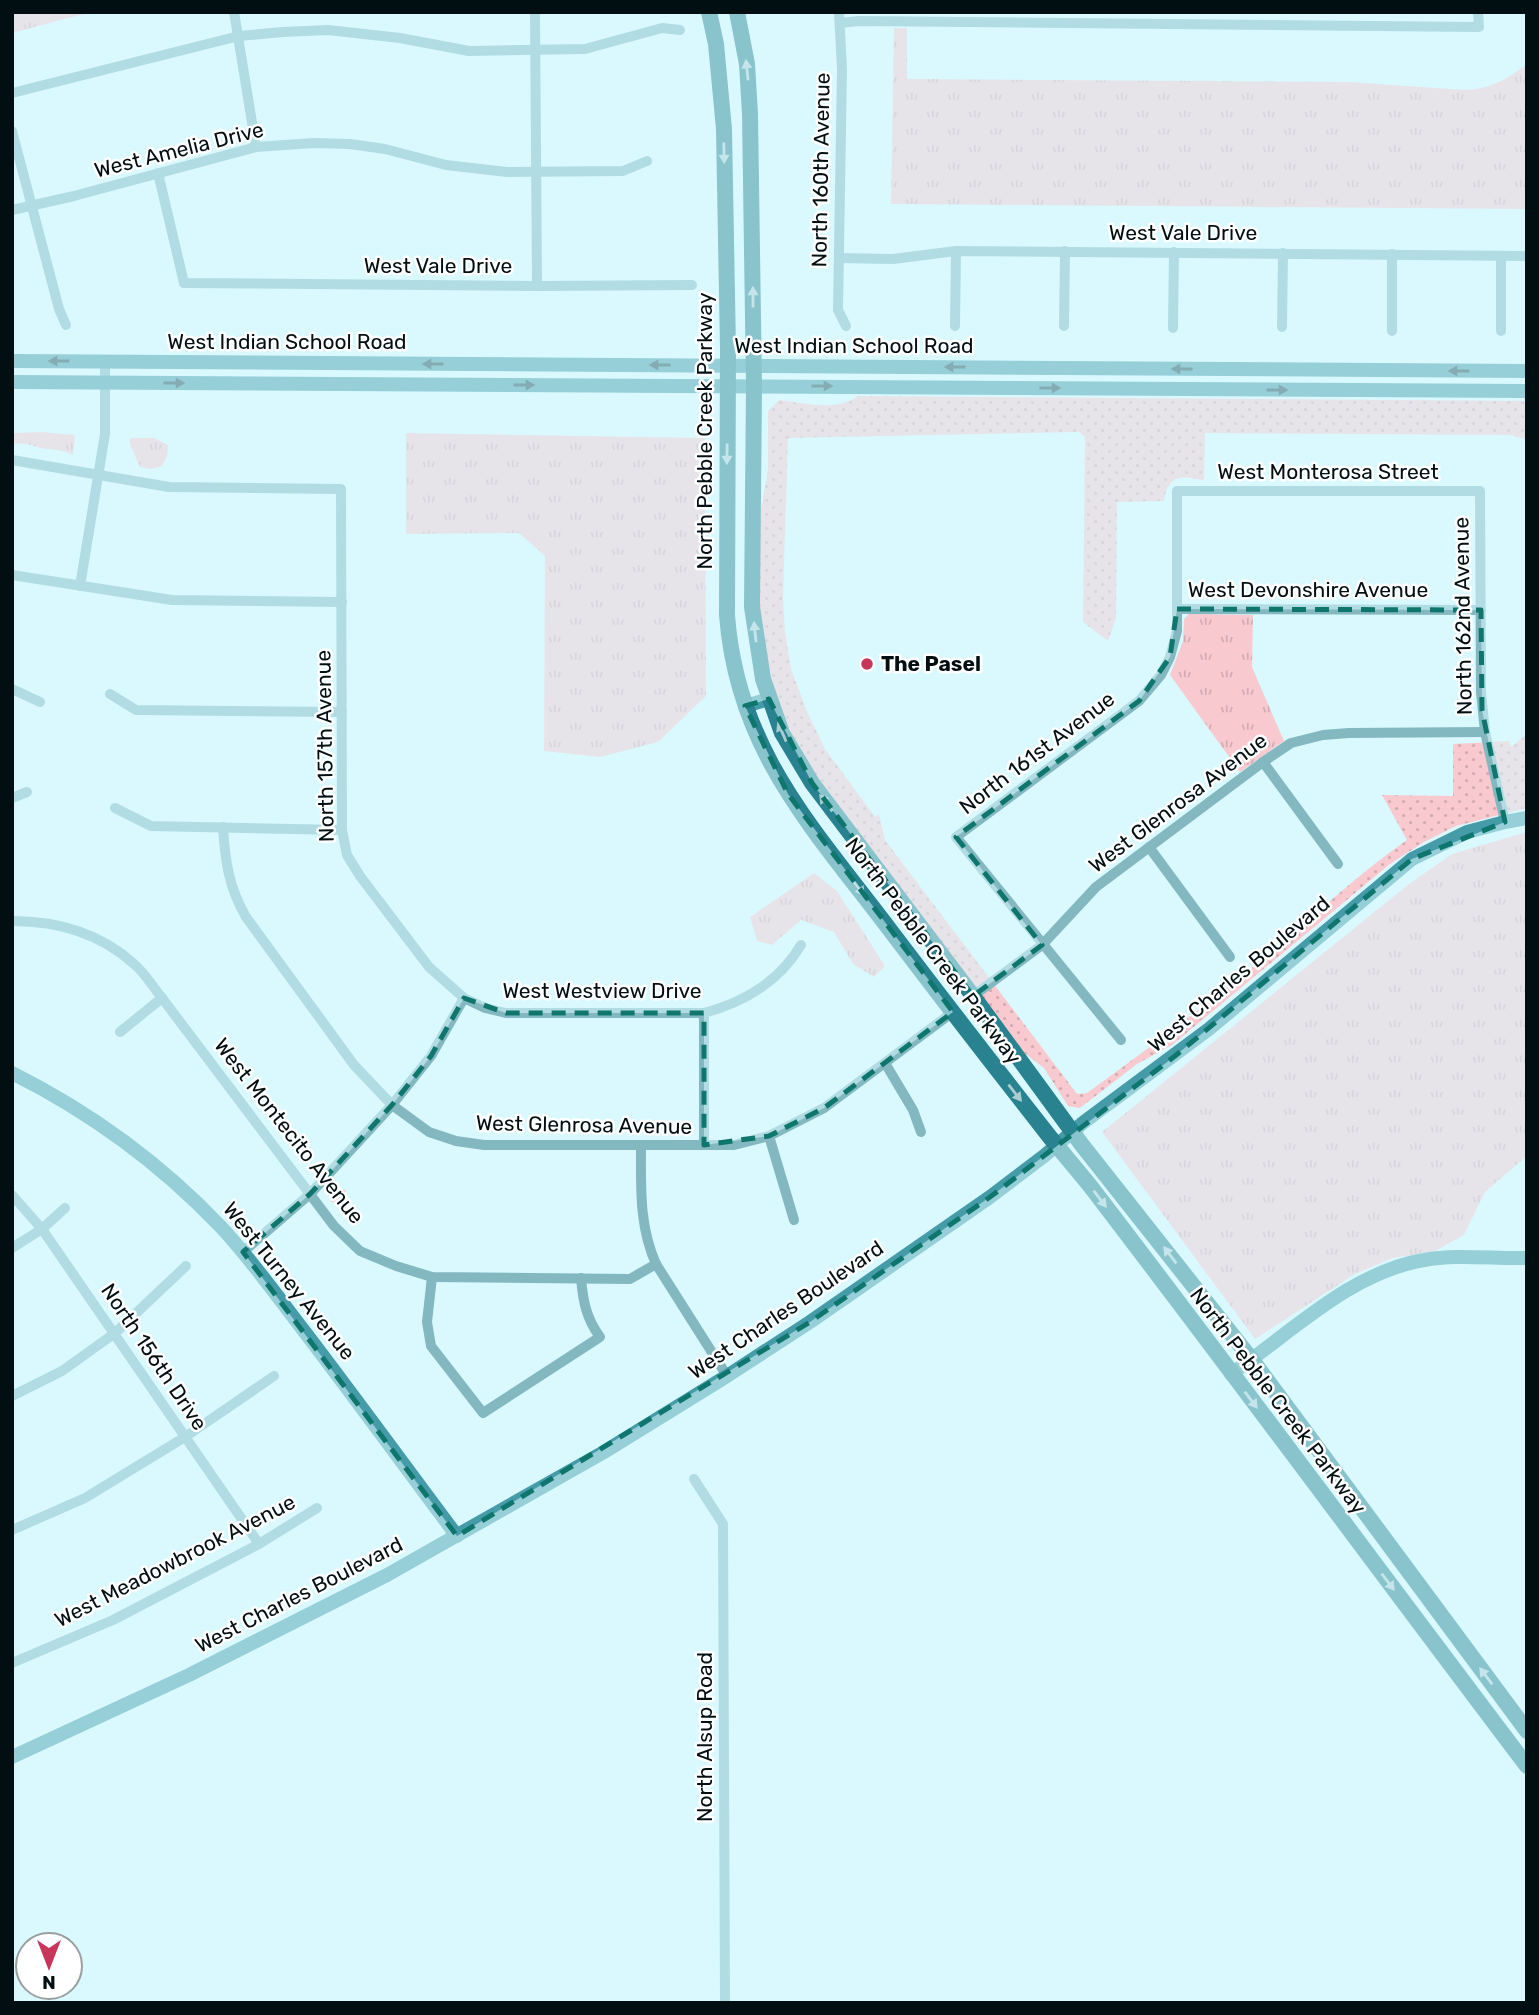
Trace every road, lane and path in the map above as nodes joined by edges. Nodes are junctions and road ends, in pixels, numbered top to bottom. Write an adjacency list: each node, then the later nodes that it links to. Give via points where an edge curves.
1 (234, 12): 9 (street)
2 (535, 12): 10 (street)
3 (709, 12): 39 (main road, North Pebble Creek Parkway, one-way to 39, via 724,129)
4 (737, 12): 40 (main road, North Pebble Creek Parkway, one-way to 4, via 750,114)
5 (1478, 12): 7 (street, via 1479,27)
6 (840, 18): 7 (street); 26 (street, North 160th Avenue)
7 (1037, 18)
8 (680, 30): 10 (street, via 662,28 585,49)
9 (239, 36): 10 (street, via 328,30 469,51); 11 (street); 13 (street)
10 (535, 51): 15 (street)
11 (12, 93)
12 (12, 131): 17 (street)
13 (256, 147): 15 (street, West Amelia Drive, via 350,144 446,165 507,172); 16 (street, West Amelia Drive)
14 (647, 161): 15 (street, West Amelia Drive, via 624,171)
15 (536, 170): 28 (street)
16 (158, 173): 17 (street, West Amelia Drive); 28 (street, West Vale Drive, via 184,283)
17 (31, 206): 18 (street, West Amelia Drive); 29 (street)
18 (12, 210)
19 (956, 251): 20 (street, West Vale Drive); 26 (street, West Vale Drive, via 893,259); 31 (street)
20 (1065, 251): 21 (street, West Vale Drive); 32 (street)
21 (1174, 253): 22 (street, West Vale Drive); 34 (street)
22 (1283, 253): 23 (street, West Vale Drive); 33 (street)
23 (1392, 254): 24 (street, West Vale Drive); 35 (street)
24 (1501, 256): 25 (street, West Vale Drive); 36 (street)
25 (1527, 256)
26 (839, 258): 30 (street, North 160th Avenue, via 838,310)
27 (692, 285): 28 (street, West Vale Drive)
28 (537, 286)
29 (66, 324)
30 (846, 326)
31 (956, 326)
32 (1064, 326)
33 (1282, 327)
34 (1173, 328)
35 (1392, 331)
36 (1501, 331)
37 (12, 361): 38 (main road, West Indian School Road, one-way to 37)
38 (105, 362): 39 (main road, West Indian School Road, one-way to 38); 43 (street)
39 (728, 366): 40 (main road, West Indian School Road); 44 (main road, North Pebble Creek Parkway)
40 (754, 366): 41 (main road, West Indian School Road, one-way to 40); 45 (main road, North Pebble Creek Parkway)
41 (1527, 371)
42 (12, 382): 43 (main road, West Indian School Road)
43 (106, 382): 44 (main road, West Indian School Road, one-way to 44); 48 (street)
44 (728, 386): 45 (main road, West Indian School Road); 60 (main road, North Pebble Creek Parkway, one-way to 60, via 727,615)
45 (754, 386): 46 (main road, West Indian School Road, one-way to 46); 58 (main road, North Pebble Creek Parkway, one-way to 45, via 752,607)
46 (1527, 391)
47 (12, 460): 48 (street)
48 (99, 476): 52 (street); 53 (street, North 157th Avenue, via 169,487 341,489)
49 (1177, 491): 50 (street, West Monterosa Street); 54 (street, North 161st Avenue)
50 (1480, 491): 55 (street, North 162nd Avenue)
51 (12, 575): 52 (street)
52 (80, 586): 53 (street, via 172,600)
53 (342, 602): 61 (street, North 157th Avenue)
54 (1177, 609): 55 (street, West Devonshire Avenue); 75 (street, North 161st Avenue, via 1170,657 1139,701 956,836)
55 (1481, 610): 62 (street, North 162nd Avenue)
56 (12, 689): 59 (street)
57 (110, 694): 61 (street, via 136,710)
58 (769, 699): 60 (main road); 77 (main road, North Pebble Creek Parkway, one-way to 58, via 805,773)
59 (40, 702)
60 (745, 706): 80 (main road, North Pebble Creek Parkway, one-way to 80, via 788,794)
61 (342, 712): 70 (street, North 157th Avenue)
62 (1485, 732): 63 (street, West Glenrosa Avenue, via 1323,736 1291,743); 68 (street, North 162nd Avenue)
63 (1263, 762): 71 (street, West Glenrosa Avenue); 72 (street)
64 (27, 792): 65 (street)
65 (12, 798)
66 (115, 808): 69 (street, via 151,826)
67 (1527, 818): 68 (main road, West Charles Boulevard)
68 (1505, 822): 87 (main road, West Charles Boulevard, via 1467,832 1412,859 1209,1028)
69 (223, 827): 70 (street); 86 (street, West Glenrosa Avenue, via 235,899 354,1065)
70 (342, 830): 79 (street, North 157th Avenue, via 347,855 360,876 429,967)
71 (1149, 847): 75 (street, West Glenrosa Avenue, via 1096,887); 76 (street)
72 (1338, 864)
73 (12, 921): 78 (street, West Montecito Avenue, via 67,926 104,941 135,964)
74 (801, 945): 81 (street, West Westview Drive, via 788,966 747,998)
75 (1042, 945): 77 (street, West Glenrosa Avenue); 83 (street, North 161st Avenue)
76 (1230, 957)
77 (973, 996): 87 (main road, North Pebble Creek Parkway)
78 (162, 998): 82 (street); 93 (street, West Montecito Avenue)
79 (464, 998): 81 (street, West Westview Drive, via 506,1013); 86 (street, via 432,1056)
80 (953, 1012): 84 (street, West Glenrosa Avenue); 91 (main road, North Pebble Creek Parkway, one-way to 91)
81 (704, 1013): 90 (street)
82 (120, 1032)
83 (1121, 1040)
84 (885, 1063): 88 (street); 89 (street, West Glenrosa Avenue, via 824,1108)
85 (12, 1073): 99 (main road, West Turney Avenue, via 55,1095 135,1150 180,1187)
86 (392, 1105): 92 (street, West Glenrosa Avenue, via 429,1132 456,1141); 93 (street)
87 (1073, 1131): 91 (main road, West Charles Boulevard); 106 (main road, North Pebble Creek Parkway, one-way to 87)
88 (921, 1132)
89 (769, 1136): 90 (street, West Glenrosa Avenue, via 734,1145); 96 (street)
90 (704, 1145): 92 (street, West Glenrosa Avenue)
91 (1057, 1145): 107 (main road, North Pebble Creek Parkway, one-way to 107); 109 (main road, West Charles Boulevard, via 990,1197)
92 (641, 1146): 101 (street, via 643,1216)
93 (310, 1194): 99 (street); 103 (street, West Montecito Avenue, via 360,1251)
94 (12, 1195): 97 (street, North 156th Drive)
95 (65, 1208): 97 (street)
96 (794, 1220)
97 (41, 1229): 98 (street); 105 (street, North 156th Drive)
98 (12, 1248)
99 (243, 1252): 115 (main road, West Turney Avenue)
100 (1527, 1258): 106 (main road, via 1425,1259 1392,1268 1344,1292)
101 (656, 1264): 104 (street, West Montecito Avenue, via 630,1279); 109 (street)
102 (186, 1266): 105 (street)
103 (432, 1277): 104 (street, West Montecito Avenue); 104 (street, via 427,1322 431,1346 482,1413 600,1336 584,1306)
104 (581, 1278)
105 (115, 1333): 110 (street, via 62,1371); 111 (street, North 156th Drive)
106 (1252, 1360): 107 (main road); 117 (main road, North Pebble Creek Parkway)
107 (1231, 1374): 118 (main road, North Pebble Creek Parkway, one-way to 118)
108 (274, 1376): 111 (street)
109 (727, 1376): 115 (main road, West Charles Boulevard)
110 (12, 1396)
111 (186, 1437): 114 (street, via 85,1498); 116 (street, North 156th Drive)
112 (694, 1479): 123 (street, North Alsup Road, via 723,1524)
113 (317, 1508): 116 (street, West Meadowbrook Avenue)
114 (12, 1530)
115 (457, 1536): 121 (main road, West Charles Boulevard, via 200,1670)
116 (259, 1544): 119 (street, West Meadowbrook Avenue, via 113,1620)
117 (1430, 1601): 118 (main road); 120 (main road, North Pebble Creek Parkway, one-way to 117)
118 (1412, 1614): 122 (main road, North Pebble Creek Parkway)
119 (12, 1663)
120 (1527, 1731)
121 (12, 1757)
122 (1527, 1766)
123 (724, 2003)

